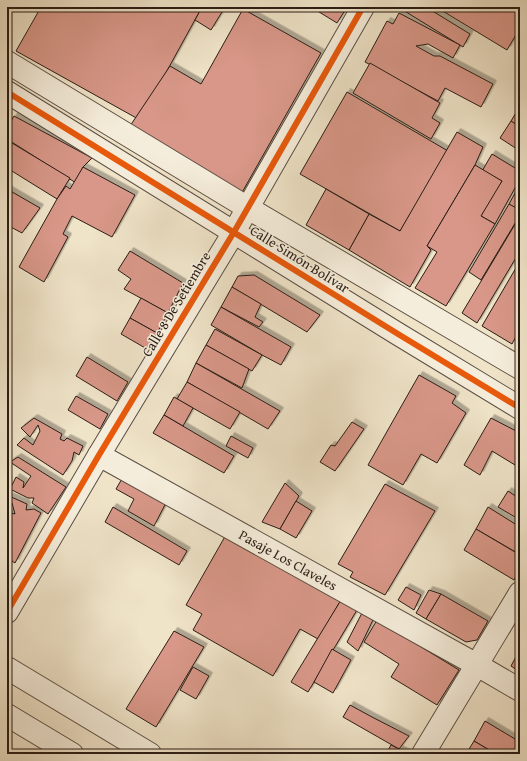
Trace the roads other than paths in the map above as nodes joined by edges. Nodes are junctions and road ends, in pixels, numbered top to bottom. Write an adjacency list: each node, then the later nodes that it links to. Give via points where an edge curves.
1 (363, 7): 4 (street, Calle 8 De Setiembre)
2 (7, 62): 4 (street, Calle Simón Bolívar)
3 (7, 92): 5 (street, Calle Simón Bolívar)
4 (248, 208): 5 (street, Calle 8 De Setiembre); 6 (street, Calle Simón Bolívar)
5 (234, 232): 7 (street, Calle Simón Bolívar); 8 (street, Calle 8 De Setiembre)
6 (520, 368)
7 (520, 408)
8 (99, 455): 10 (street, Calle 8 De Setiembre); 11 (street, Pasaje Los Claveles)
9 (520, 593): 11 (street)
10 (7, 612)
11 (477, 665): 13 (street, Pasaje Los Claveles); 17 (street)
12 (7, 668): 16 (street)
13 (520, 690)
14 (7, 715): 15 (street)
15 (72, 754)
16 (150, 754)
17 (423, 754)

